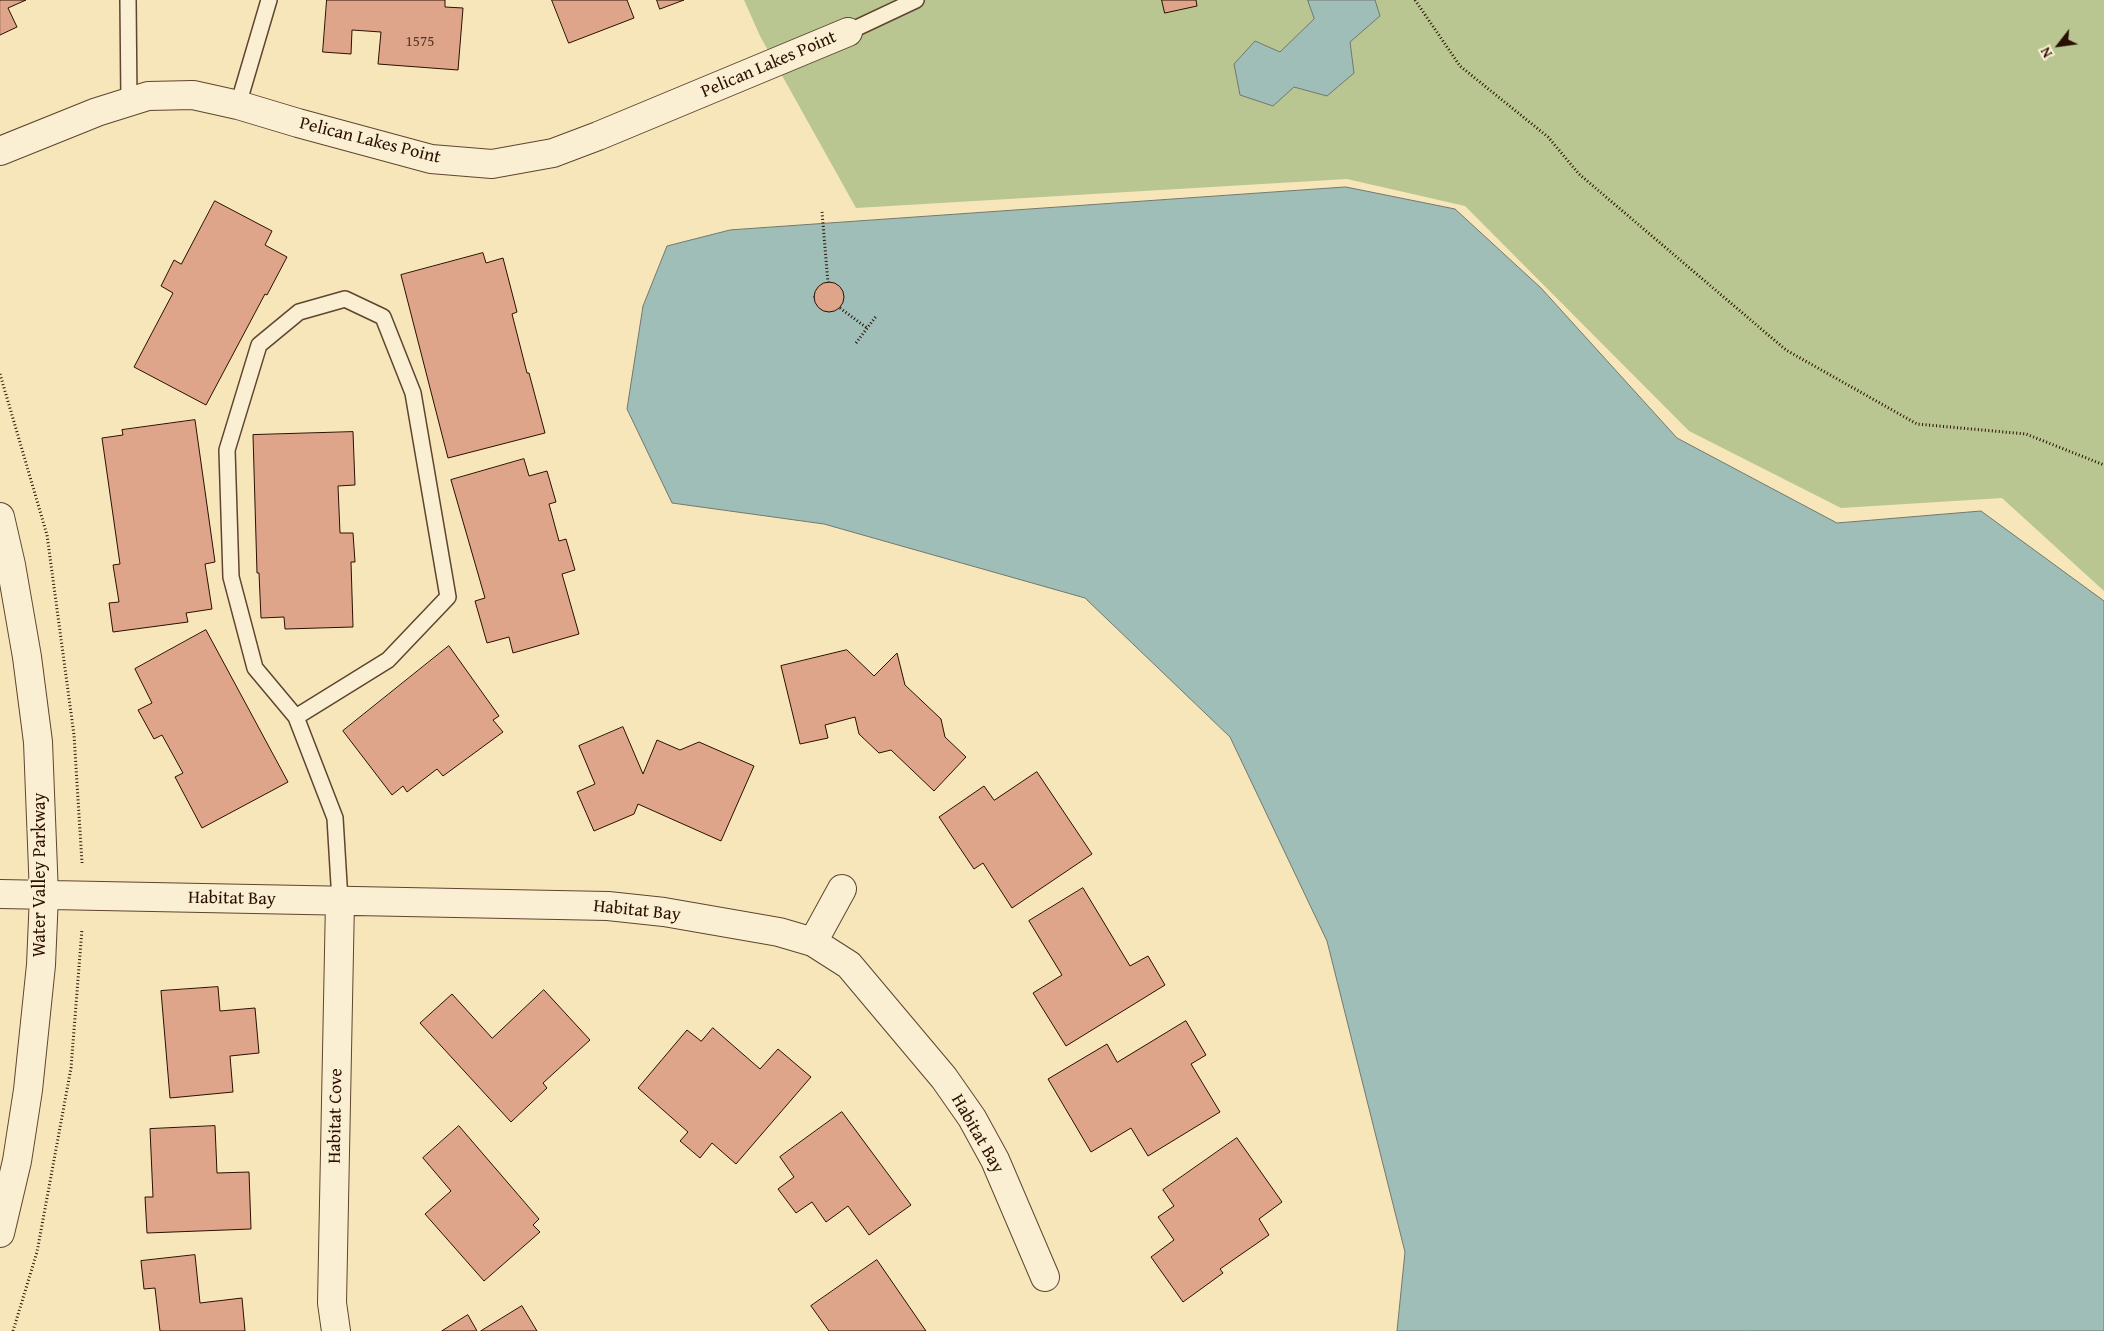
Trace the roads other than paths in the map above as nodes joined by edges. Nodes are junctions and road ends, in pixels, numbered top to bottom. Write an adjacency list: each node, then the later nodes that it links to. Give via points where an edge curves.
1 (128, 0): 5 (lane)
2 (269, 0): 6 (lane)
3 (916, 0): 4 (lane)
4 (848, 32): 6 (street, Pelican Lakes Point, via 553,153 492,164 431,160)
5 (129, 102): 6 (street, Pelican Lakes Point, via 148,96 193,95); 7 (street, Pelican Lakes Point)
6 (238, 105)
7 (0, 151)
8 (0, 517): 12 (street, Water Valley Parkway, via 25,648 38,742)
9 (296, 717): 9 (lane, via 388,660 448,597 413,393 383,318 345,299 299,312 259,345 227,450 231,577 254,668); 13 (lane, via 335,818)
10 (842, 889): 14 (street)
11 (0, 894): 12 (street, Habitat Bay)
12 (44, 895): 13 (street, Habitat Bay); 15 (street, Water Valley Parkway, via 41,965 28,1090 17,1161)
13 (340, 901): 14 (street, Habitat Bay, via 608,906 770,930); 17 (street, Habitat Cove, via 332,1304)
14 (812, 942): 16 (street, Habitat Bay, via 849,965 944,1078 972,1118 995,1160)
15 (0, 1233)
16 (1045, 1277)
17 (336, 1331)

